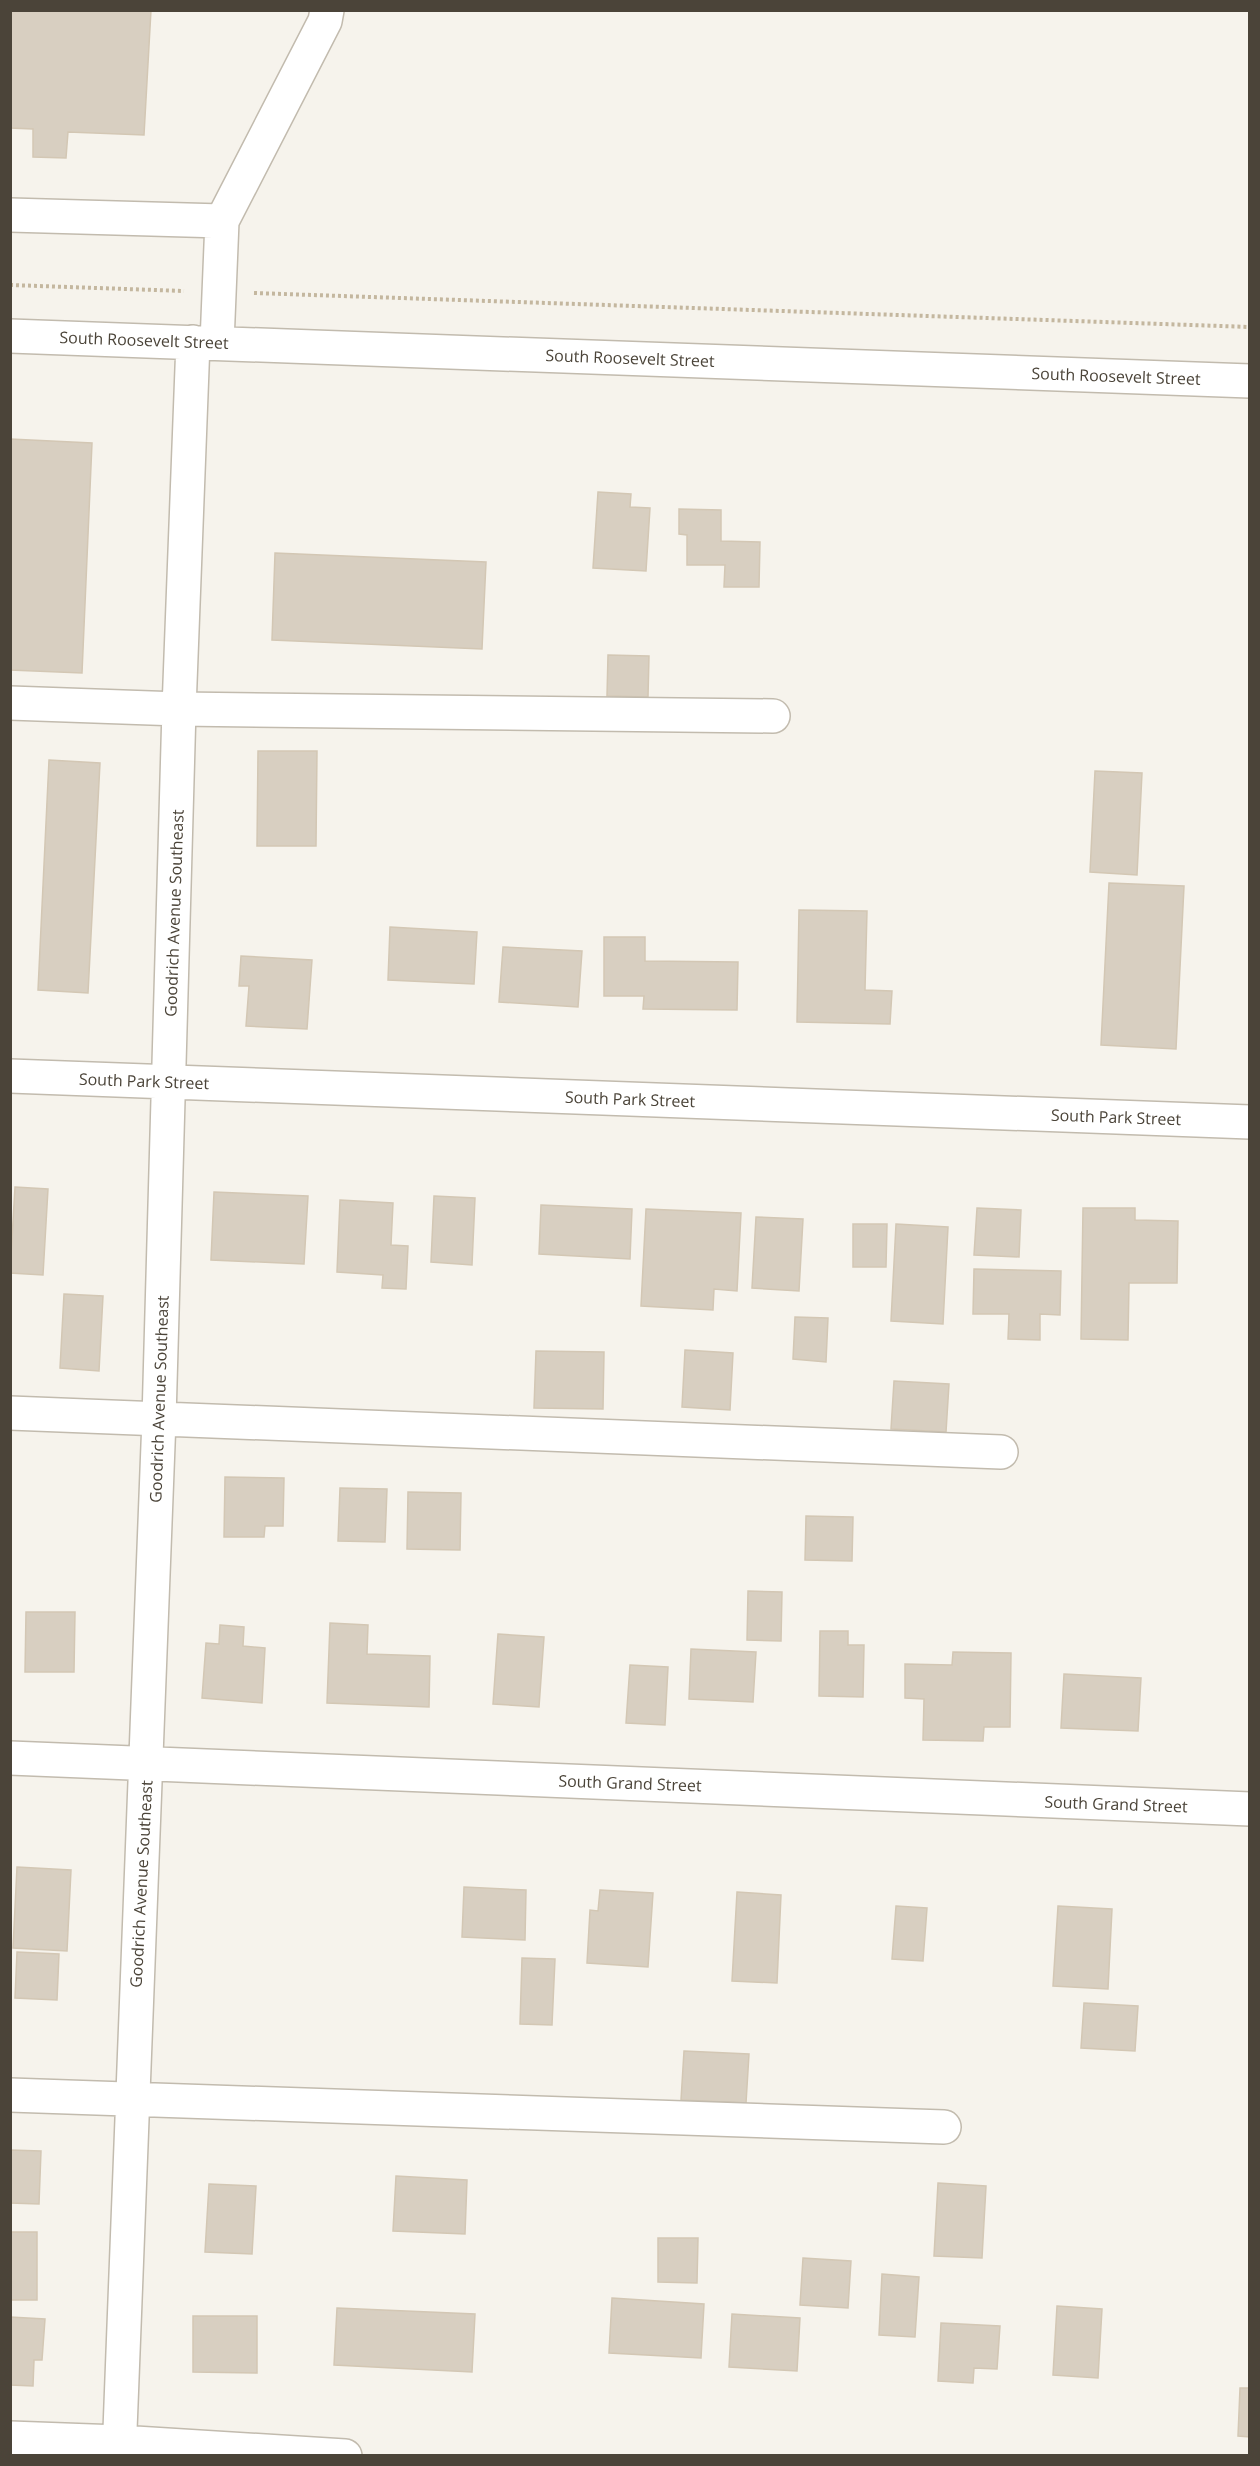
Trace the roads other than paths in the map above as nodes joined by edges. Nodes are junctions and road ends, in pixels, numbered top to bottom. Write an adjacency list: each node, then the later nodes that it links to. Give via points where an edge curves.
1 (327, 10): 3 (street, via 326,21)
2 (10, 215): 3 (street)
3 (222, 221): 5 (street, Goodrich Avenue Southeast, via 220,292)
4 (10, 336): 5 (street, South Roosevelt Street)
5 (205, 342): 6 (street, South Roosevelt Street); 8 (street, Goodrich Avenue Southeast)
6 (1250, 381)
7 (10, 703): 8 (street)
8 (179, 709): 9 (street); 11 (street, Goodrich Avenue Southeast)
9 (773, 716)
10 (10, 1076): 11 (street, South Park Street)
11 (169, 1083): 12 (street, South Park Street); 14 (street, Goodrich Avenue Southeast)
12 (1250, 1122)
13 (10, 1413): 14 (street)
14 (159, 1419): 15 (street); 17 (street, Goodrich Avenue Southeast)
15 (1001, 1452)
16 (10, 1758): 17 (street, South Grand Street)
17 (146, 1763): 18 (street, South Grand Street); 20 (street, Goodrich Avenue Southeast)
18 (1250, 1809)
19 (10, 2095): 20 (street)
20 (131, 2099): 21 (street); 23 (street, Goodrich Avenue Southeast)
21 (945, 2127)
22 (10, 2438): 23 (street)
23 (119, 2449): 24 (street)
24 (345, 2456)

